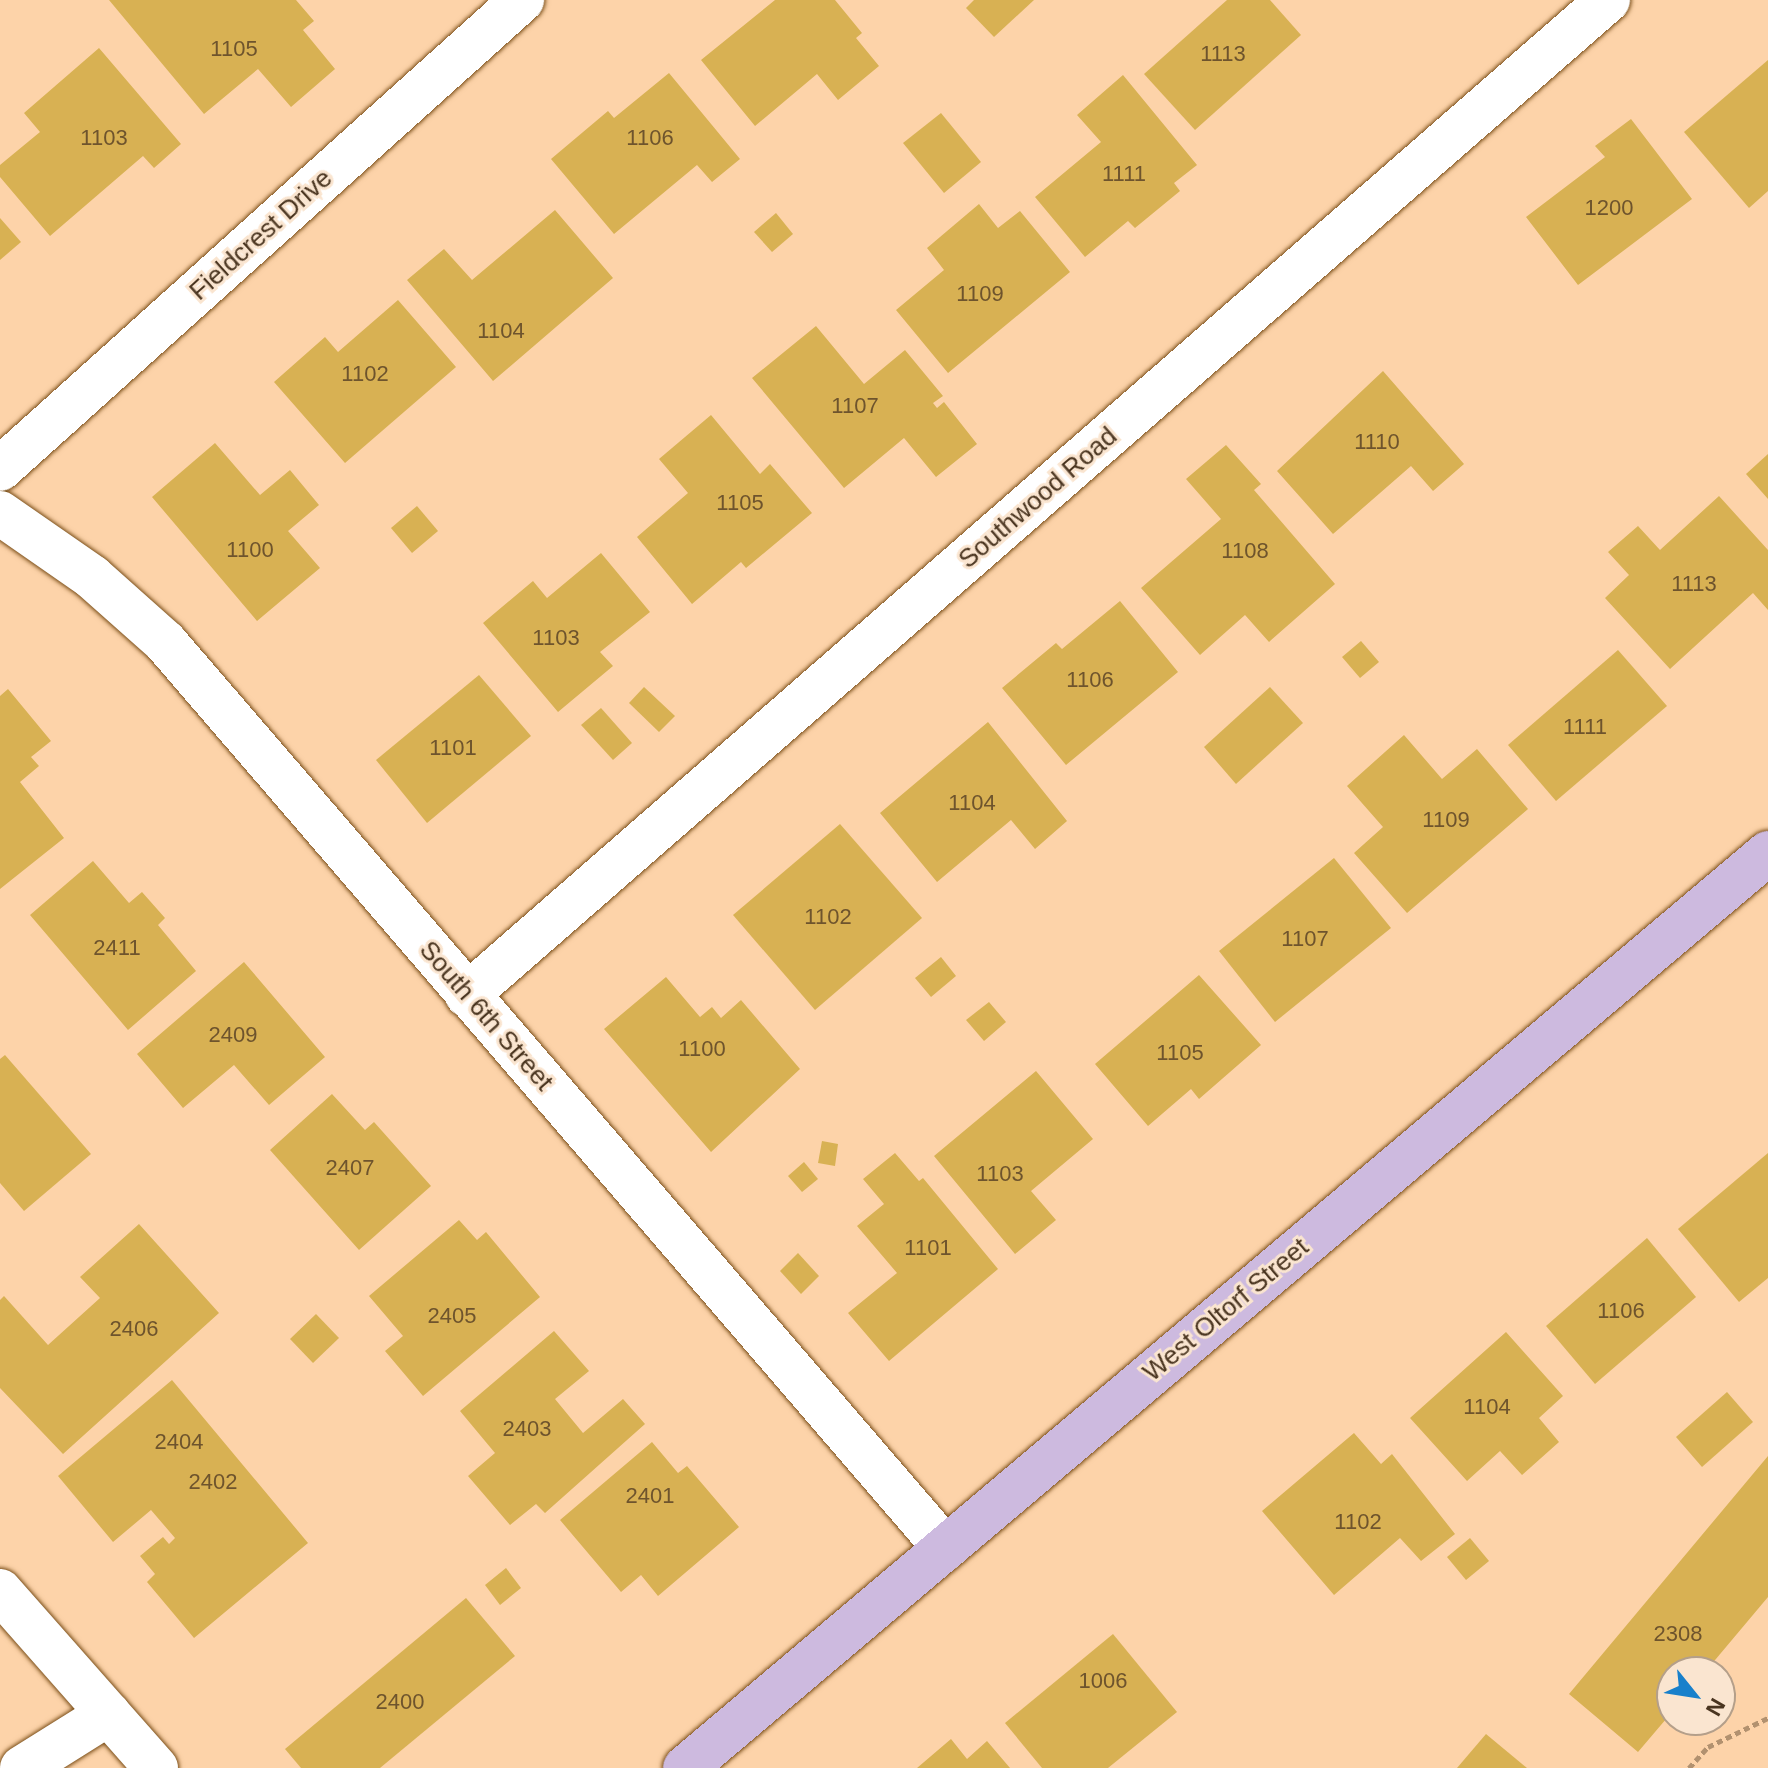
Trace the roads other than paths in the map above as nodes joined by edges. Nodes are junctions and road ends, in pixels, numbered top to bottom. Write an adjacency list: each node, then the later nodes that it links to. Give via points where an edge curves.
1 (522, 0): 3 (street, Fieldcrest Drive)
2 (1608, 0): 6 (street, Southwood Road)
3 (0, 469)
4 (0, 513): 6 (street, South 6th Street, via 92,577 165,642)
5 (1768, 853): 7 (main road, West Oltorf Street)
6 (467, 995): 7 (street, South 6th Street)
7 (945, 1548): 12 (main road, West Oltorf Street)
8 (0, 1591): 9 (street)
9 (108, 1714): 10 (street); 11 (street)
10 (149, 1764)
11 (22, 1768)
12 (685, 1768)

